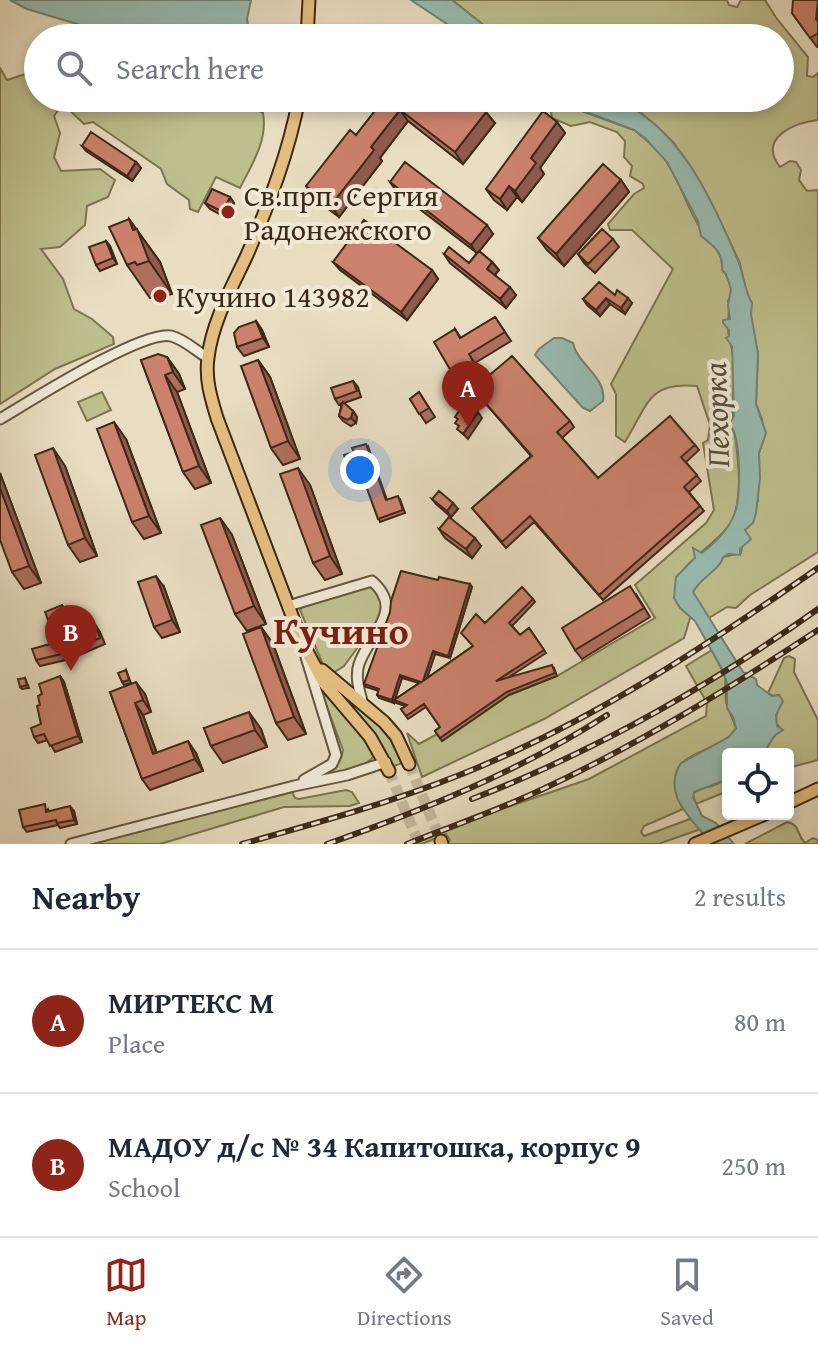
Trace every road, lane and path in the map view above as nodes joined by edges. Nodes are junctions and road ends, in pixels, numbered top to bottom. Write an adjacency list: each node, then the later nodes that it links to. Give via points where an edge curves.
1 (309, 0): 2 (main road)
2 (308, 24)
3 (295, 112): 4 (main road, via 281,168 217,323)
4 (208, 358): 5 (street, via 170,336 155,337); 6 (main road, via 211,401)
5 (0, 419)
6 (288, 606): 7 (main road); 9 (street, via 372,581 379,587 385,595 385,613 360,663)
7 (295, 624): 8 (main road); 9 (main road, via 324,673)
8 (302, 642): 11 (main road, via 324,683 364,729); 12 (street, via 336,755 325,770)
9 (362, 701): 10 (main road, via 396,736)
10 (409, 764)
11 (387, 766): 12 (street)
12 (294, 786): 16 (street)
13 (818, 789): 14 (main road)
14 (794, 800)
15 (752, 820): 17 (main road)
16 (71, 844)
17 (696, 844)

